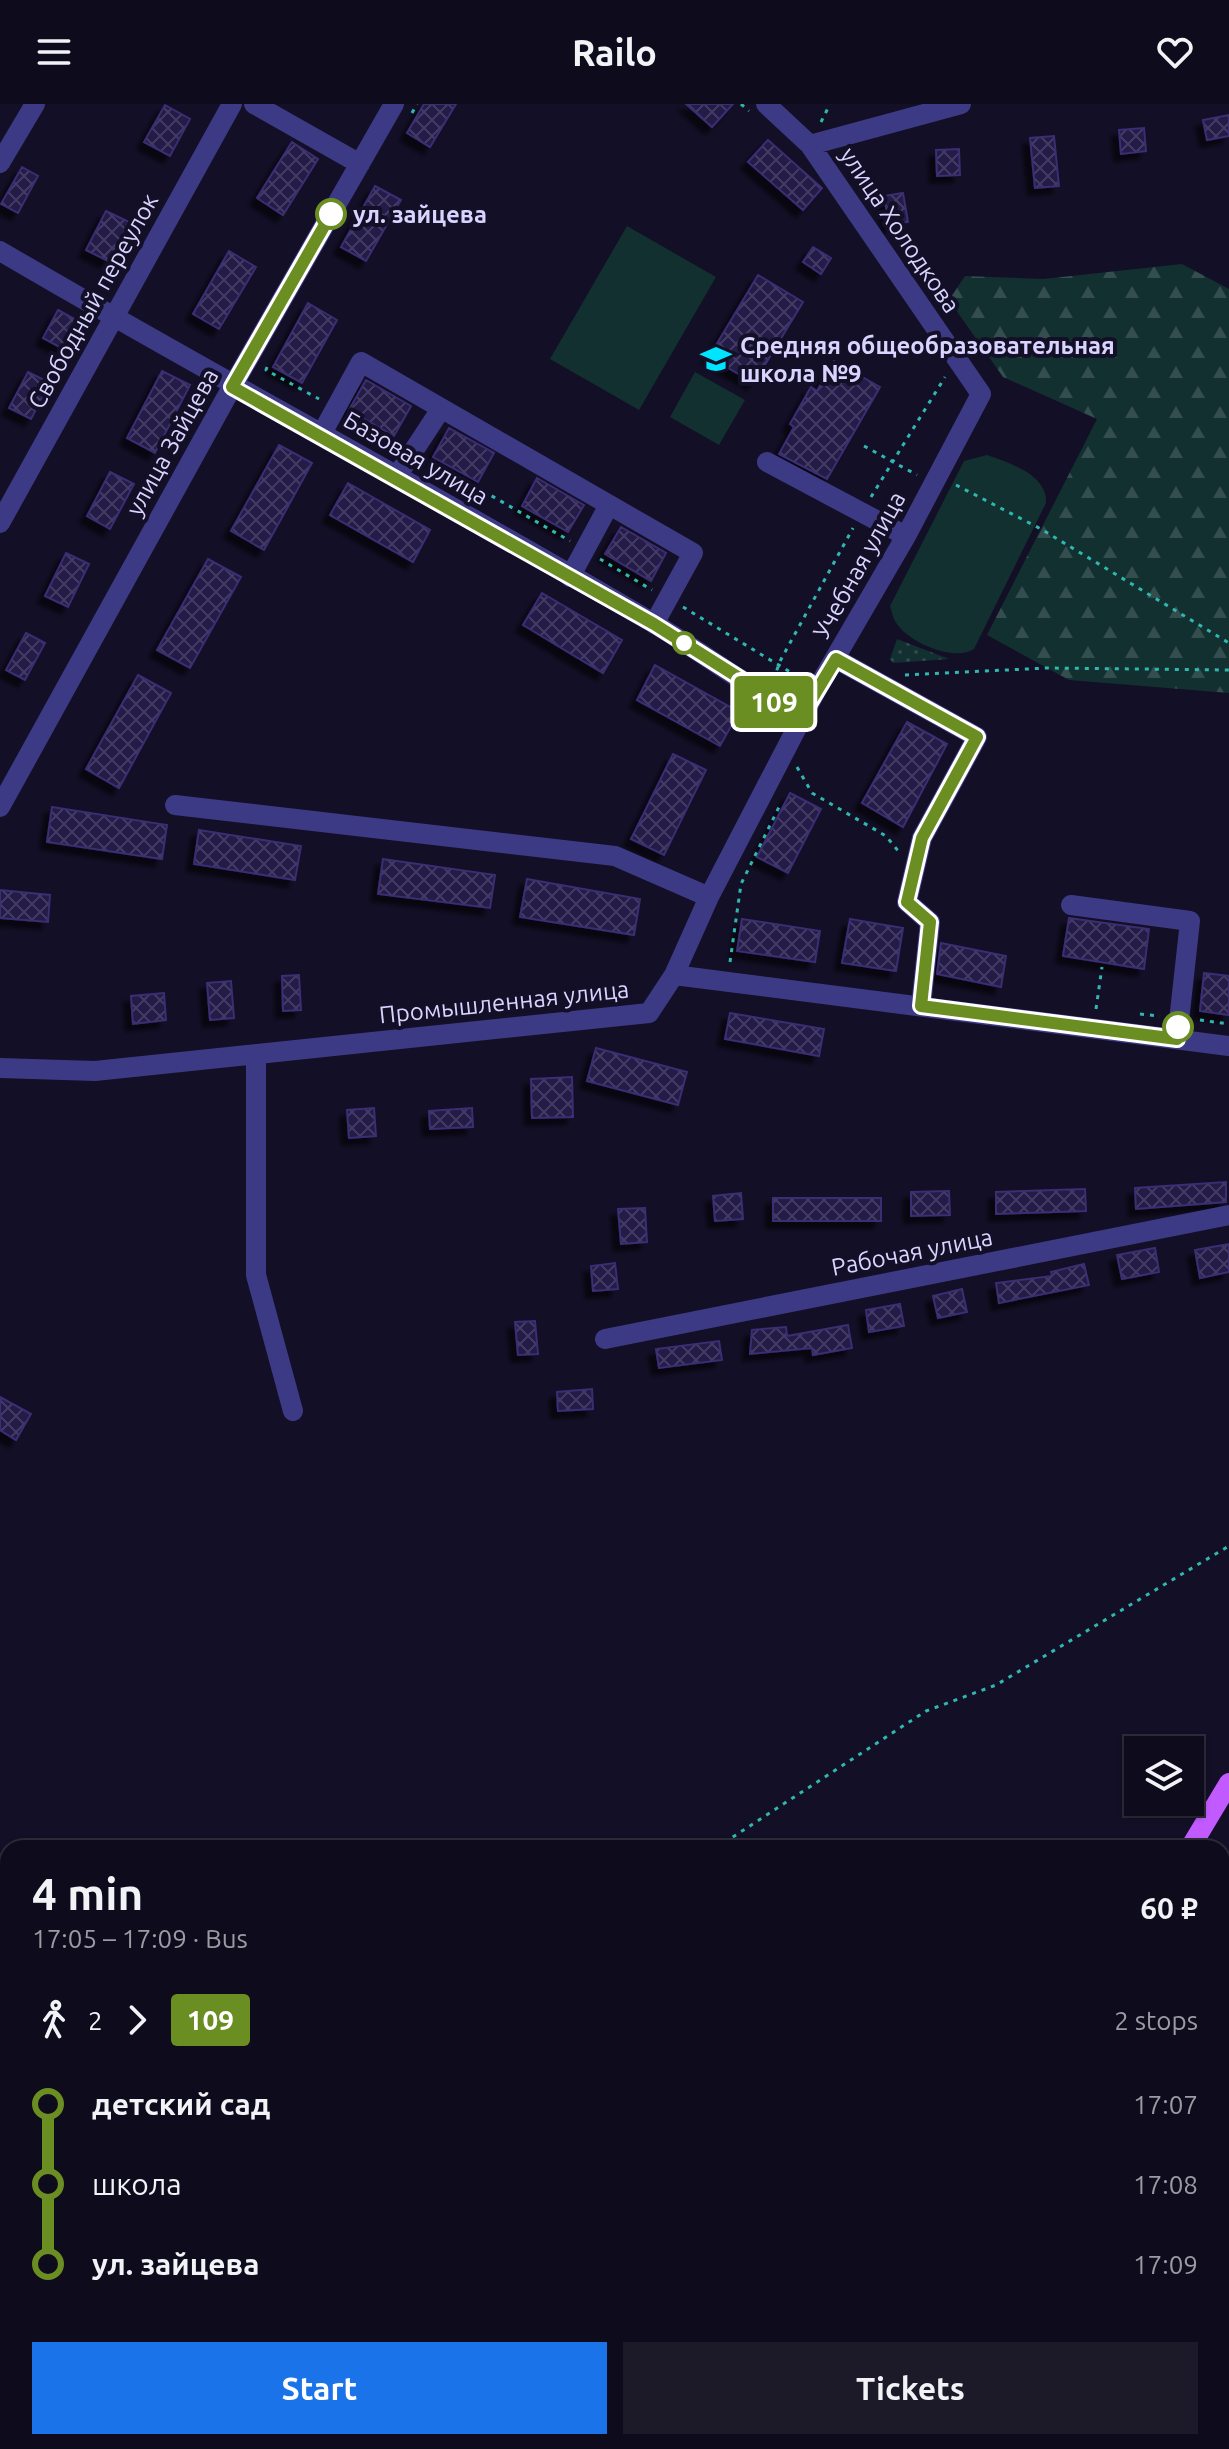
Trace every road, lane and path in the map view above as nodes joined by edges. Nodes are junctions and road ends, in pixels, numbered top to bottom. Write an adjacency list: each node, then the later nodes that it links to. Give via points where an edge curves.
1 (35, 104): 8 (street)
2 (232, 104): 11 (street, Свободный переулок)
3 (254, 104): 9 (street)
4 (394, 104): 9 (street, улица Зайцева)
5 (766, 104): 7 (street, улица Холодкова)
6 (961, 104): 7 (street)
7 (810, 145): 13 (street, улица Холодкова)
8 (0, 163)
9 (360, 164): 12 (street, улица Зайцева)
10 (0, 251): 11 (street, Базовая улица)
11 (113, 317): 12 (street, Базовая улица); 21 (street, Свободный переулок)
12 (232, 387): 15 (street, Базовая улица); 35 (street, улица Зайцева)
13 (981, 394): 19 (street, Учебная улица)
14 (441, 409): 15 (street, via 361,362); 18 (street); 20 (street)
15 (321, 435): 18 (street, Базовая улица)
16 (864, 446): 19 (path)
17 (767, 462): 22 (street)
18 (397, 476): 23 (street, Базовая улица)
19 (936, 480): 22 (street, Учебная улица); 25 (path, via 1041,529)
20 (609, 505): 23 (street); 24 (street, via 693,553)
21 (0, 523)
22 (906, 536): 26 (street, Учебная улица)
23 (570, 577): 24 (street, Базовая улица)
24 (654, 624): 29 (street, Базовая улица)
25 (1229, 643)
26 (836, 659): 28 (street); 29 (street, Учебная улица)
27 (1229, 670): 28 (path, via 1047,668)
28 (873, 678): 36 (street, via 977,737 922,838)
29 (801, 717): 30 (street, Учебная улица)
30 (785, 750): 31 (path); 37 (street, Учебная улица)
31 (798, 769): 32 (path); 36 (path, via 812,793 886,836)
32 (792, 782)
33 (785, 795): 39 (path, via 741,884)
34 (175, 805): 37 (street, via 615,856)
35 (0, 807)
36 (914, 870): 42 (street, via 907,902 930,922)
37 (709, 897): 41 (street, Учебная улица)
38 (1071, 905): 44 (street, via 1190,921)
39 (730, 962)
40 (1102, 967): 43 (path)
41 (674, 975): 42 (street); 46 (street, Промышленная улица, via 649,1013)
42 (921, 1006): 44 (street)
43 (1096, 1009)
44 (1177, 1039): 45 (street)
45 (1229, 1046)
46 (256, 1054): 47 (street, Промышленная улица, via 95,1071); 50 (street, via 256,1275)
47 (0, 1068)
48 (1229, 1215): 49 (street, Рабочая улица)
49 (605, 1339)
50 (293, 1411)
51 (1229, 1546): 53 (path, via 996,1685 926,1711)
52 (1229, 1783): 54 (main road)
53 (728, 1840)
54 (1195, 1840)

